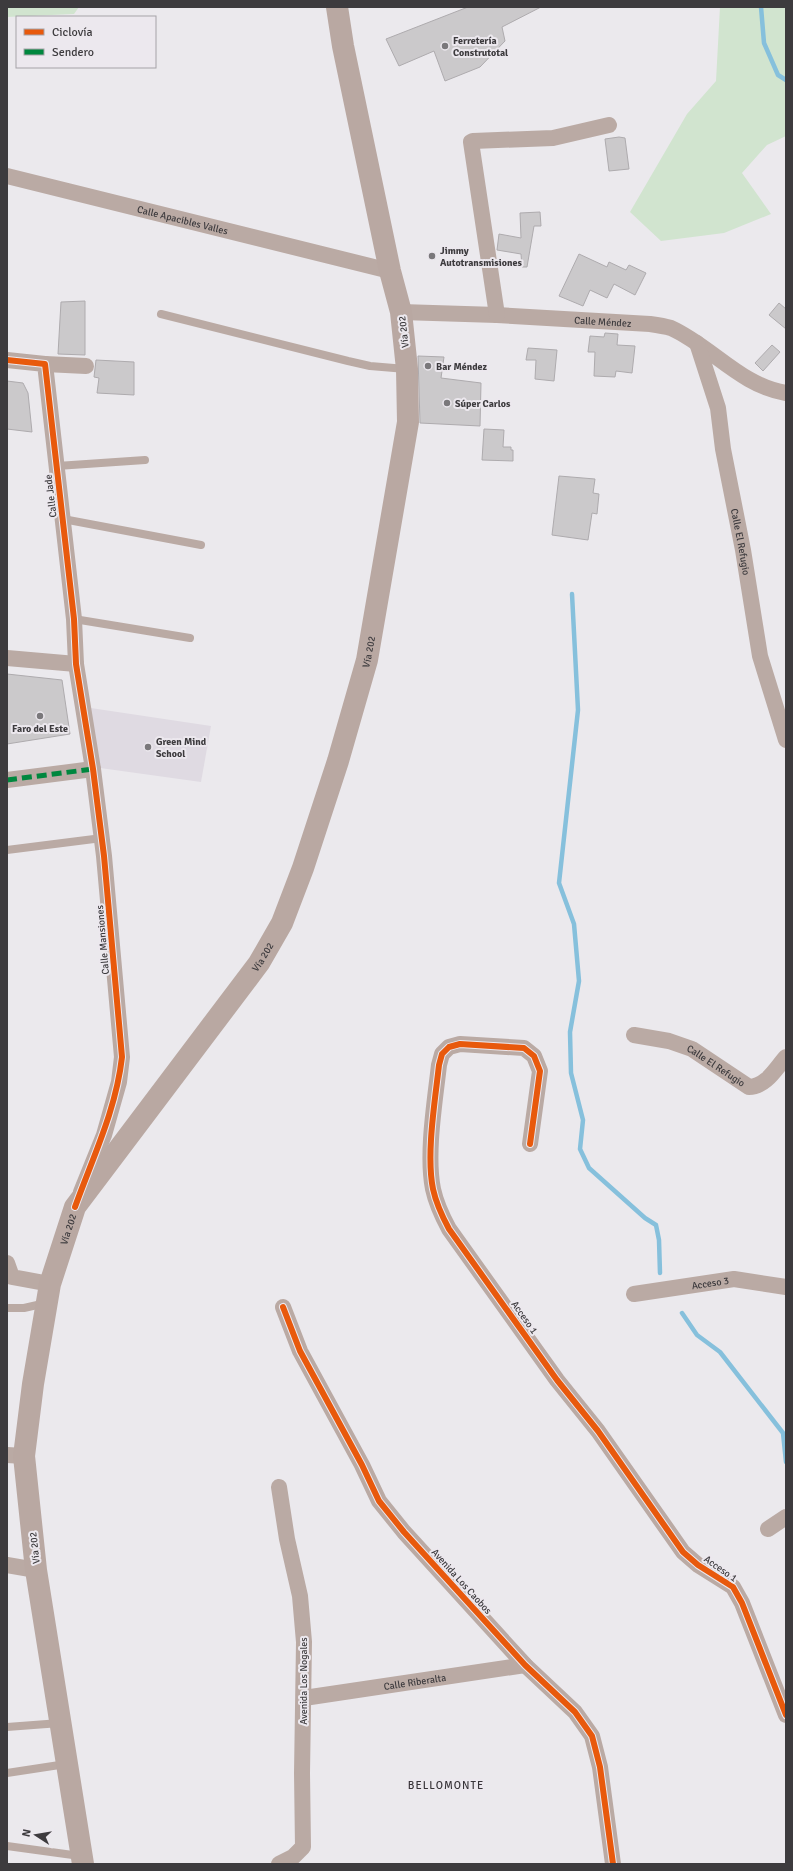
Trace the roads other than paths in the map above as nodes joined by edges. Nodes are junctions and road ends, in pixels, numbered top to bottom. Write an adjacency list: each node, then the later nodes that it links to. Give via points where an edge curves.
1 (337, 7): 4 (main road, Vía 202)
2 (610, 125): 7 (street, via 552,138 471,142)
3 (7, 176): 4 (street, Calle Apacibles Valles)
4 (390, 271): 5 (main road, Vía 202)
5 (401, 312): 7 (street, Calle Méndez); 12 (main road, Vía 202)
6 (161, 314): 12 (lane, via 348,362)
7 (497, 315): 8 (street, Calle Méndez, via 650,324 669,328)
8 (697, 343): 13 (street, Calle Méndez, via 744,377); 22 (street, Calle El Refugio, via 718,408 760,656)
9 (7, 360): 10 (street)
10 (45, 364): 11 (street); 15 (street, Calle Jade)
11 (86, 366)
12 (407, 370): 30 (main road, Vía 202, via 408,422 367,660 338,761 282,923 259,963)
13 (786, 393)
14 (145, 460): 15 (lane)
15 (56, 466): 16 (street, Calle Jade)
16 (63, 519): 17 (lane); 18 (street, Calle Jade)
17 (201, 544)
18 (74, 619): 19 (lane); 21 (street, Calle Jade)
19 (190, 638)
20 (7, 658): 21 (street)
21 (76, 664): 23 (street, Calle Mansiones)
22 (786, 740)
23 (93, 769): 24 (street); 25 (street, Calle Mansiones)
24 (7, 780)
25 (102, 838): 26 (lane); 30 (street, Calle Mansiones, via 122,1057 119,1082 104,1135)
26 (7, 850)
27 (634, 1035): 28 (street, Calle El Refugio, via 669,1041 692,1049 749,1087 759,1086 764,1082)
28 (786, 1057)
29 (530, 1144): 45 (street, Acceso 1, via 540,1071 534,1056 524,1048 460,1044 449,1047 442,1054 439,1065 430,1166 438,1208 449,1229 557,1380 598,1432 682,1552 733,1587 742,1603)
30 (75, 1207): 33 (main road, Vía 202)
31 (7, 1263): 33 (street, via 12,1277)
32 (786, 1287): 34 (street, Acceso 3, via 734,1279)
33 (49, 1293): 36 (lane, via 24,1308); 37 (main road, Vía 202, via 33,1384)
34 (634, 1294)
35 (283, 1307): 43 (street, Avenida Los Caobos, via 300,1351 379,1501)
36 (7, 1308)
37 (16, 1456): 42 (main road, Vía 202)
38 (279, 1487): 44 (street, Avenida Los Nogales, via 300,1596 304,1642)
39 (786, 1517): 40 (street)
40 (768, 1529)
41 (7, 1565): 42 (street)
42 (36, 1570): 46 (main road, Vía 202)
43 (525, 1665): 44 (street, Calle Riberalta); 53 (street, Avenida Los Caobos, via 575,1712 592,1736 600,1767)
44 (304, 1698): 52 (street, Avenida Los Nogales, via 303,1847 293,1857)
45 (786, 1715)
46 (62, 1723): 47 (lane); 48 (main road, Vía 202)
47 (7, 1727)
48 (67, 1764): 49 (lane); 51 (main road, Vía 202)
49 (7, 1773)
50 (7, 1846): 51 (lane)
51 (83, 1860)
52 (279, 1864)
53 (613, 1864)

